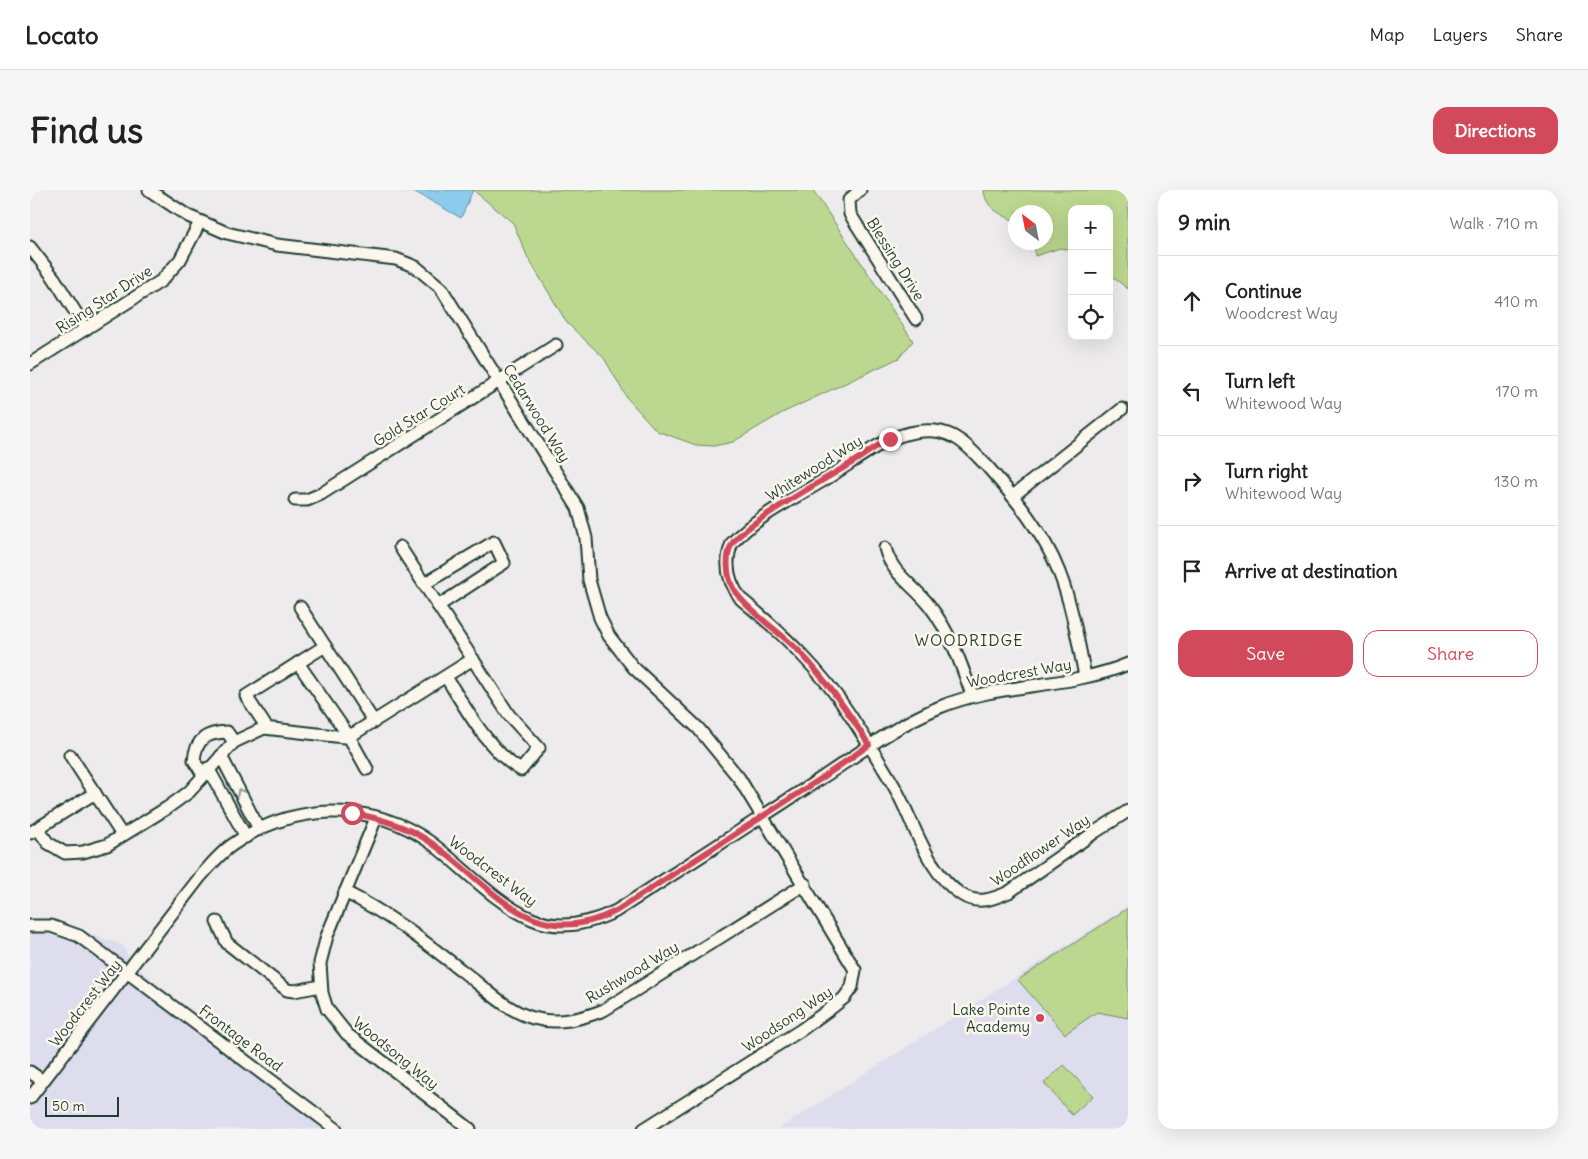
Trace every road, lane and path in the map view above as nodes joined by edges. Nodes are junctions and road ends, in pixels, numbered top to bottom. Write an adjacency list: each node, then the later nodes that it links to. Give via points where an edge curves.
1 (148, 190): 3 (street, Cedarwood Way)
2 (860, 190): 5 (street, Blessing Drive, via 849,200 850,214)
3 (200, 222): 6 (street, Rising Star Drive, via 185,252 168,274); 9 (street, Cedarwood Way, via 257,242 385,257 416,266 448,297)
4 (30, 247): 6 (street)
5 (916, 319)
6 (86, 329): 8 (street, Rising Star Drive)
7 (556, 346): 9 (street, Gold Star Court)
8 (30, 364)
9 (500, 381): 12 (street, Gold Star Court, via 321,494 307,500); 36 (street, Cedarwood Way, via 578,508 586,538 589,580 609,636 633,667 719,750)
10 (1122, 409): 11 (street)
11 (1013, 496): 22 (street, Whitewood Way, via 1060,574); 29 (street, Whitewood Way, via 956,437 935,431 905,434 882,442 774,510 732,543 728,572 734,590 815,668)
12 (295, 500)
13 (400, 547): 15 (street)
14 (885, 548): 24 (street, via 893,568 923,598 944,628)
15 (424, 584): 16 (street); 16 (street, via 494,542 504,563)
16 (438, 606): 19 (street)
17 (300, 607): 18 (street)
18 (325, 646): 20 (street); 25 (street)
19 (472, 659): 23 (street); 23 (street, via 509,715 539,748 520,770 480,730)
20 (298, 663): 26 (street, via 246,696); 27 (street)
21 (1128, 664): 22 (street, Woodcrest Way)
22 (1085, 676): 24 (street, Woodcrest Way)
23 (446, 677): 25 (street)
24 (972, 695): 29 (street, Woodcrest Way, via 921,714)
25 (374, 722): 27 (street)
26 (267, 728): 27 (street); 28 (street)
27 (348, 735): 32 (street)
28 (234, 742): 31 (street); 33 (street, via 227,732 206,735 198,742 194,760)
29 (869, 745): 35 (street, Woodflower Way, via 936,866 952,886 970,898 986,900 1009,892); 36 (street, Woodcrest Way)
30 (70, 756): 34 (street)
31 (221, 756): 33 (street); 38 (street, one-way to 31)
32 (367, 769)
33 (206, 771): 40 (street, via 189,792); 41 (street)
34 (95, 793): 39 (street); 40 (street)
35 (1128, 811)
36 (764, 816): 37 (street, Woodcrest Way, via 616,911 586,922 565,925 541,922 520,913 429,841); 42 (street, Woodsong Way)
37 (376, 818): 38 (street, Woodcrest Way, via 352,813 314,812 292,816); 43 (street, Woodsong Way)
38 (259, 829): 41 (street, Woodcrest Way)
39 (34, 831): 40 (street, via 65,853 107,845)
40 (122, 836)
41 (246, 836): 46 (street, Woodcrest Way, via 231,846 200,877)
42 (805, 884): 43 (street, Rushwood Way, via 604,1010 559,1022 532,1018 519,1012 390,917); 53 (street, Woodsong Way, via 856,970 849,992 801,1030)
43 (345, 892): 47 (street, Woodsong Way, via 324,945 320,963)
44 (217, 922): 47 (street, via 227,943 287,990)
45 (30, 926): 46 (street, Frontage Road, via 50,926 79,936)
46 (128, 972): 49 (street, Woodcrest Way); 51 (street, Frontage Road)
47 (321, 986): 52 (street, Woodsong Way, via 327,1009 347,1034)
48 (30, 1072): 49 (street)
49 (44, 1081): 50 (street, Woodcrest Way)
50 (30, 1098)
51 (336, 1129)
52 (470, 1129)
53 (644, 1129)

